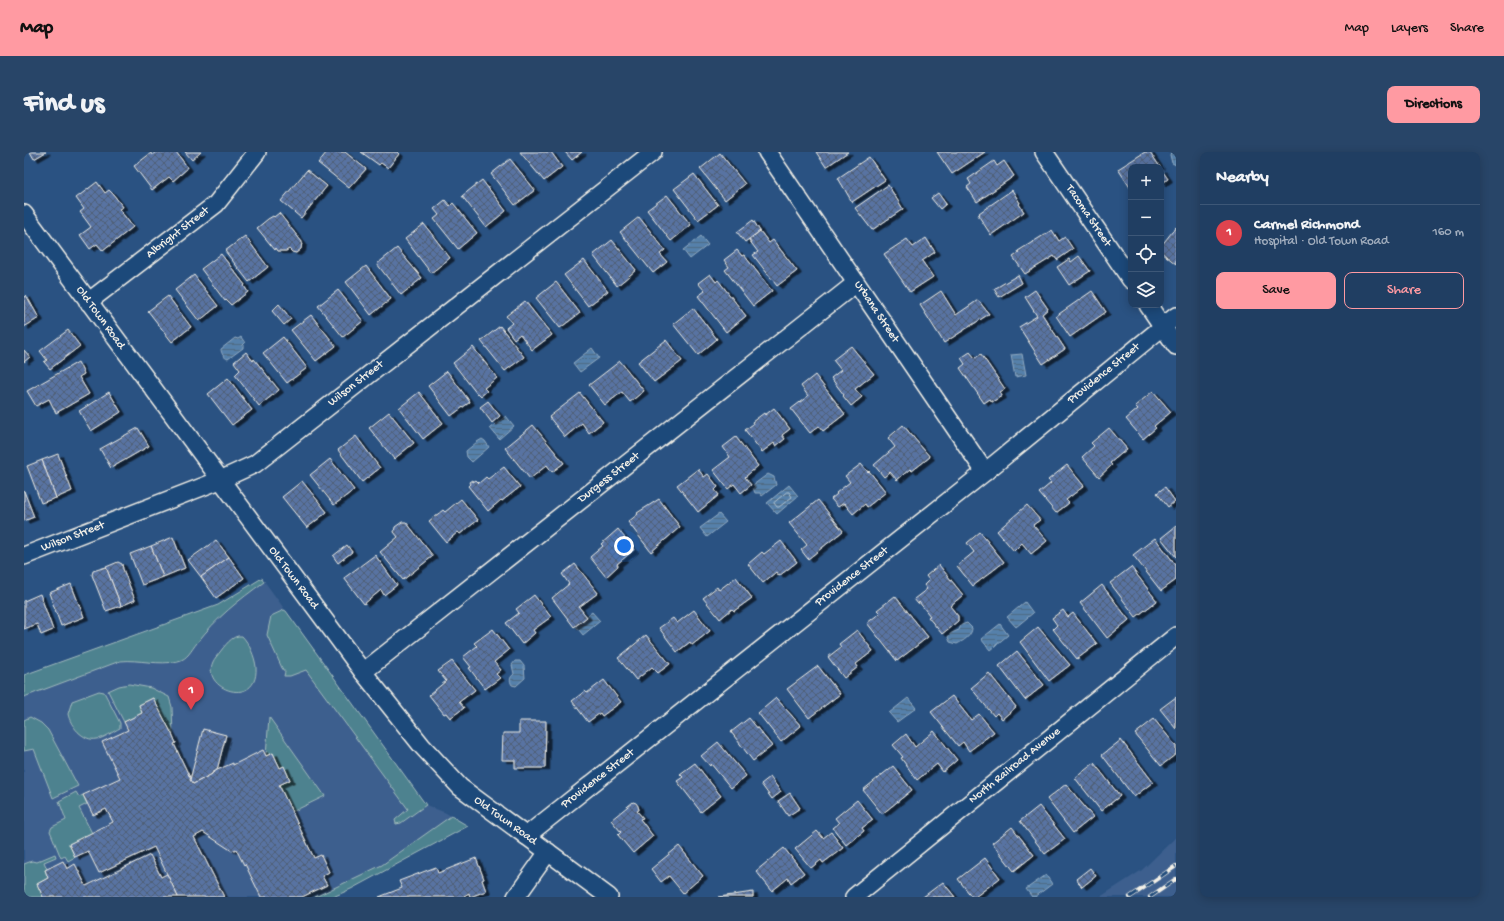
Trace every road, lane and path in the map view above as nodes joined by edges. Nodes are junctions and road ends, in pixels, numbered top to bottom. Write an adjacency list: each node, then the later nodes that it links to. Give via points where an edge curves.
1 (257, 152): 8 (street, Albright Street, via 216,204)
2 (653, 152): 14 (street, Wilson Street, via 254,464)
3 (767, 152): 7 (street, Urbana Street)
4 (1044, 152): 6 (street, Tacoma Street)
5 (24, 214): 8 (street, Old Town Road)
6 (1128, 276)
7 (856, 283): 13 (street, Urbana Street); 17 (street, Durgess Street)
8 (88, 302): 14 (street, Old Town Road)
9 (1150, 308): 11 (street)
10 (1176, 316): 11 (street, Providence Street)
11 (1162, 326): 12 (street); 13 (street, Providence Street)
12 (1176, 346)
13 (985, 472): 18 (street, Providence Street)
14 (220, 480): 15 (street, Wilson Street); 17 (street, Old Town Road)
15 (24, 556)
16 (1176, 636): 22 (street, North Railroad Avenue)
17 (363, 672): 18 (street, Old Town Road, via 422,746 460,787)
18 (526, 836): 19 (street, Old Town Road)
19 (548, 852): 20 (street); 21 (street, Old Town Road)
20 (516, 897)
21 (609, 897)
22 (854, 897)

